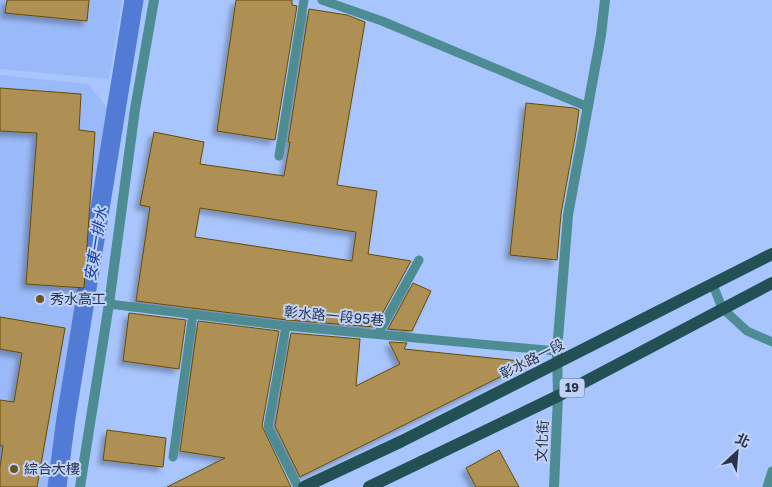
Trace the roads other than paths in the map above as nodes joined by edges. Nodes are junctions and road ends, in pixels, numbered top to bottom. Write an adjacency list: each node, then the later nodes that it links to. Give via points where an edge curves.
1 (154, 0): 11 (street, via 135,109)
2 (304, 0): 6 (lane)
3 (322, 0): 5 (lane, via 382,21)
4 (605, 0): 5 (street, 文化街)
5 (588, 107): 17 (street, 文化街, via 568,215)
6 (279, 156)
7 (772, 254): 10 (main road, 彰水路一段 / 19)
8 (420, 260): 15 (lane)
9 (772, 283): 12 (main road, 19)
10 (713, 285): 12 (lane); 17 (main road, 彰水路一段 / 19)
11 (109, 304): 13 (lane, 彰水路一段95巷); 21 (street)
12 (722, 308): 16 (lane, via 747,331); 18 (main road, 19)
13 (193, 314): 14 (lane, 彰水路一段95巷); 19 (lane)
14 (286, 326): 15 (lane, 彰水路一段95巷); 22 (lane, via 268,426)
15 (378, 334): 17 (lane, 彰水路一段95巷)
16 (772, 342)
17 (558, 356): 18 (street, 文化街); 23 (main road, 彰水路一段 / 19, via 402,441)
18 (558, 396): 24 (main road, 19); 25 (street, 文化街)
19 (173, 457)
20 (772, 471): 26 (lane)
21 (80, 487)
22 (298, 487)
23 (304, 487)
24 (369, 487)
25 (554, 487)
26 (767, 487)

